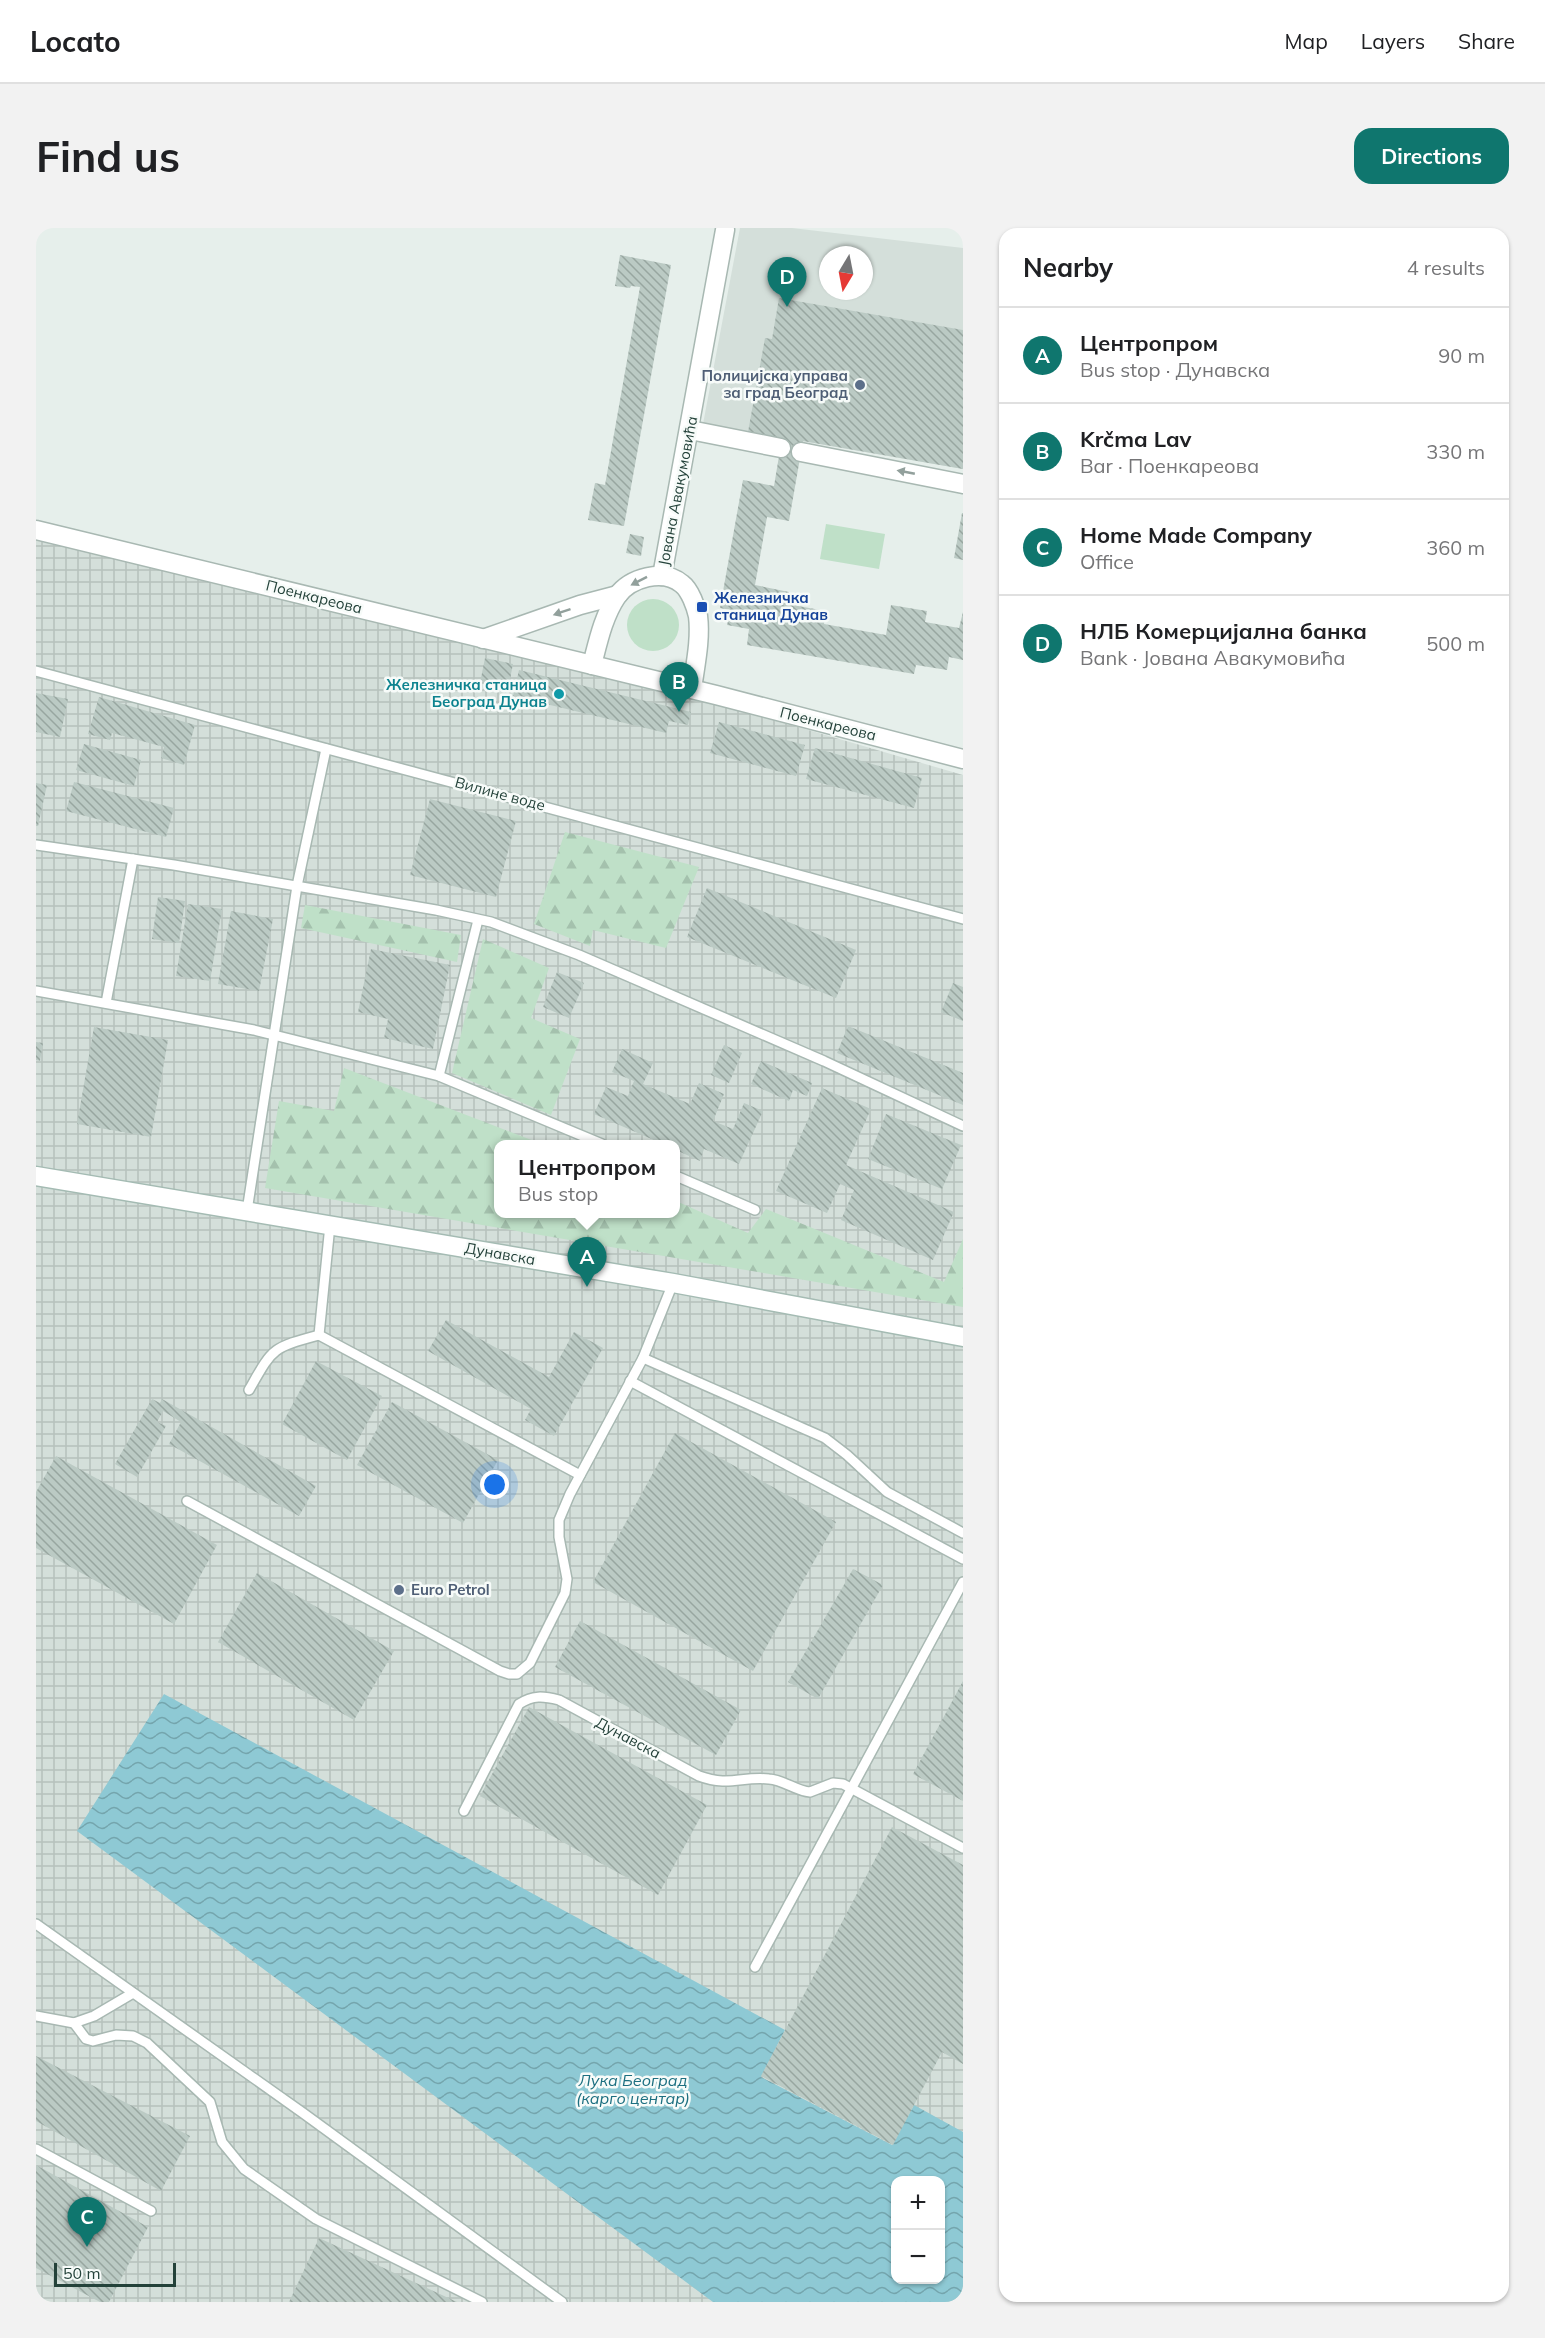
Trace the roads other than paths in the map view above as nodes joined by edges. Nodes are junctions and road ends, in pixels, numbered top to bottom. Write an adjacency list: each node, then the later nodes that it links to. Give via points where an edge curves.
1 (725, 230): 2 (street, Јована Авакумовића)
2 (690, 430): 3 (street); 7 (street, Јована Авакумовића)
3 (780, 448)
4 (801, 452): 5 (street, one-way to 4)
5 (963, 484)
6 (36, 530): 9 (street, Поенкареова)
7 (662, 576): 8 (street, one-way to 8, via 636,581); 12 (street, via 683,584 695,606 697,651)
8 (618, 595): 9 (street, one-way to 9); 10 (street, via 604,623)
9 (483, 639): 10 (street, Поенкареова)
10 (592, 665): 12 (street, Поенкареова)
11 (36, 670): 13 (lane, Вилине воде)
12 (692, 689): 14 (street, Поенкареова)
13 (326, 748): 17 (lane); 18 (lane, Вилине воде)
14 (963, 759)
15 (36, 845): 16 (lane)
16 (133, 859): 17 (lane); 21 (lane)
17 (297, 886): 19 (lane); 22 (lane)
18 (963, 919)
19 (478, 920): 23 (lane); 24 (lane, via 579,955)
20 (36, 991): 21 (lane)
21 (106, 1003): 22 (lane)
22 (274, 1035): 23 (lane); 29 (lane)
23 (439, 1076): 25 (lane)
24 (963, 1126)
25 (592, 1140)
26 (36, 1176): 29 (street, Дунавска)
27 (680, 1178): 28 (lane)
28 (755, 1209)
29 (247, 1211): 30 (street, Дунавска)
30 (330, 1225): 31 (street, Дунавска); 32 (lane)
31 (673, 1283): 33 (street, Дунавска); 34 (lane)
32 (319, 1335): 36 (lane, via 275,1350); 37 (lane)
33 (963, 1337)
34 (642, 1358): 35 (lane); 39 (lane, via 825,1438 887,1492)
35 (630, 1381): 37 (lane); 40 (lane)
36 (249, 1390)
37 (580, 1475): 38 (lane, via 559,1520 567,1579 565,1593 530,1663 517,1674 500,1671)
38 (187, 1501)
39 (963, 1533)
40 (963, 1559)
41 (963, 1582): 42 (lane)
42 (852, 1788): 43 (lane, Дунавска, via 833,1783 810,1792 771,1779 712,1781 558,1700 542,1696 519,1704); 44 (lane); 46 (lane)
43 (464, 1811)
44 (963, 1848)
45 (36, 1924): 47 (lane)
46 (755, 1967)
47 (133, 1993): 49 (lane); 53 (lane)
48 (36, 2016): 49 (lane)
49 (74, 2023): 52 (lane, via 93,2041 116,2035 133,2036 147,2043 210,2102 222,2142 244,2169 316,2219)
50 (36, 2149): 51 (lane)
51 (151, 2211)
52 (482, 2302)
53 (562, 2302)

